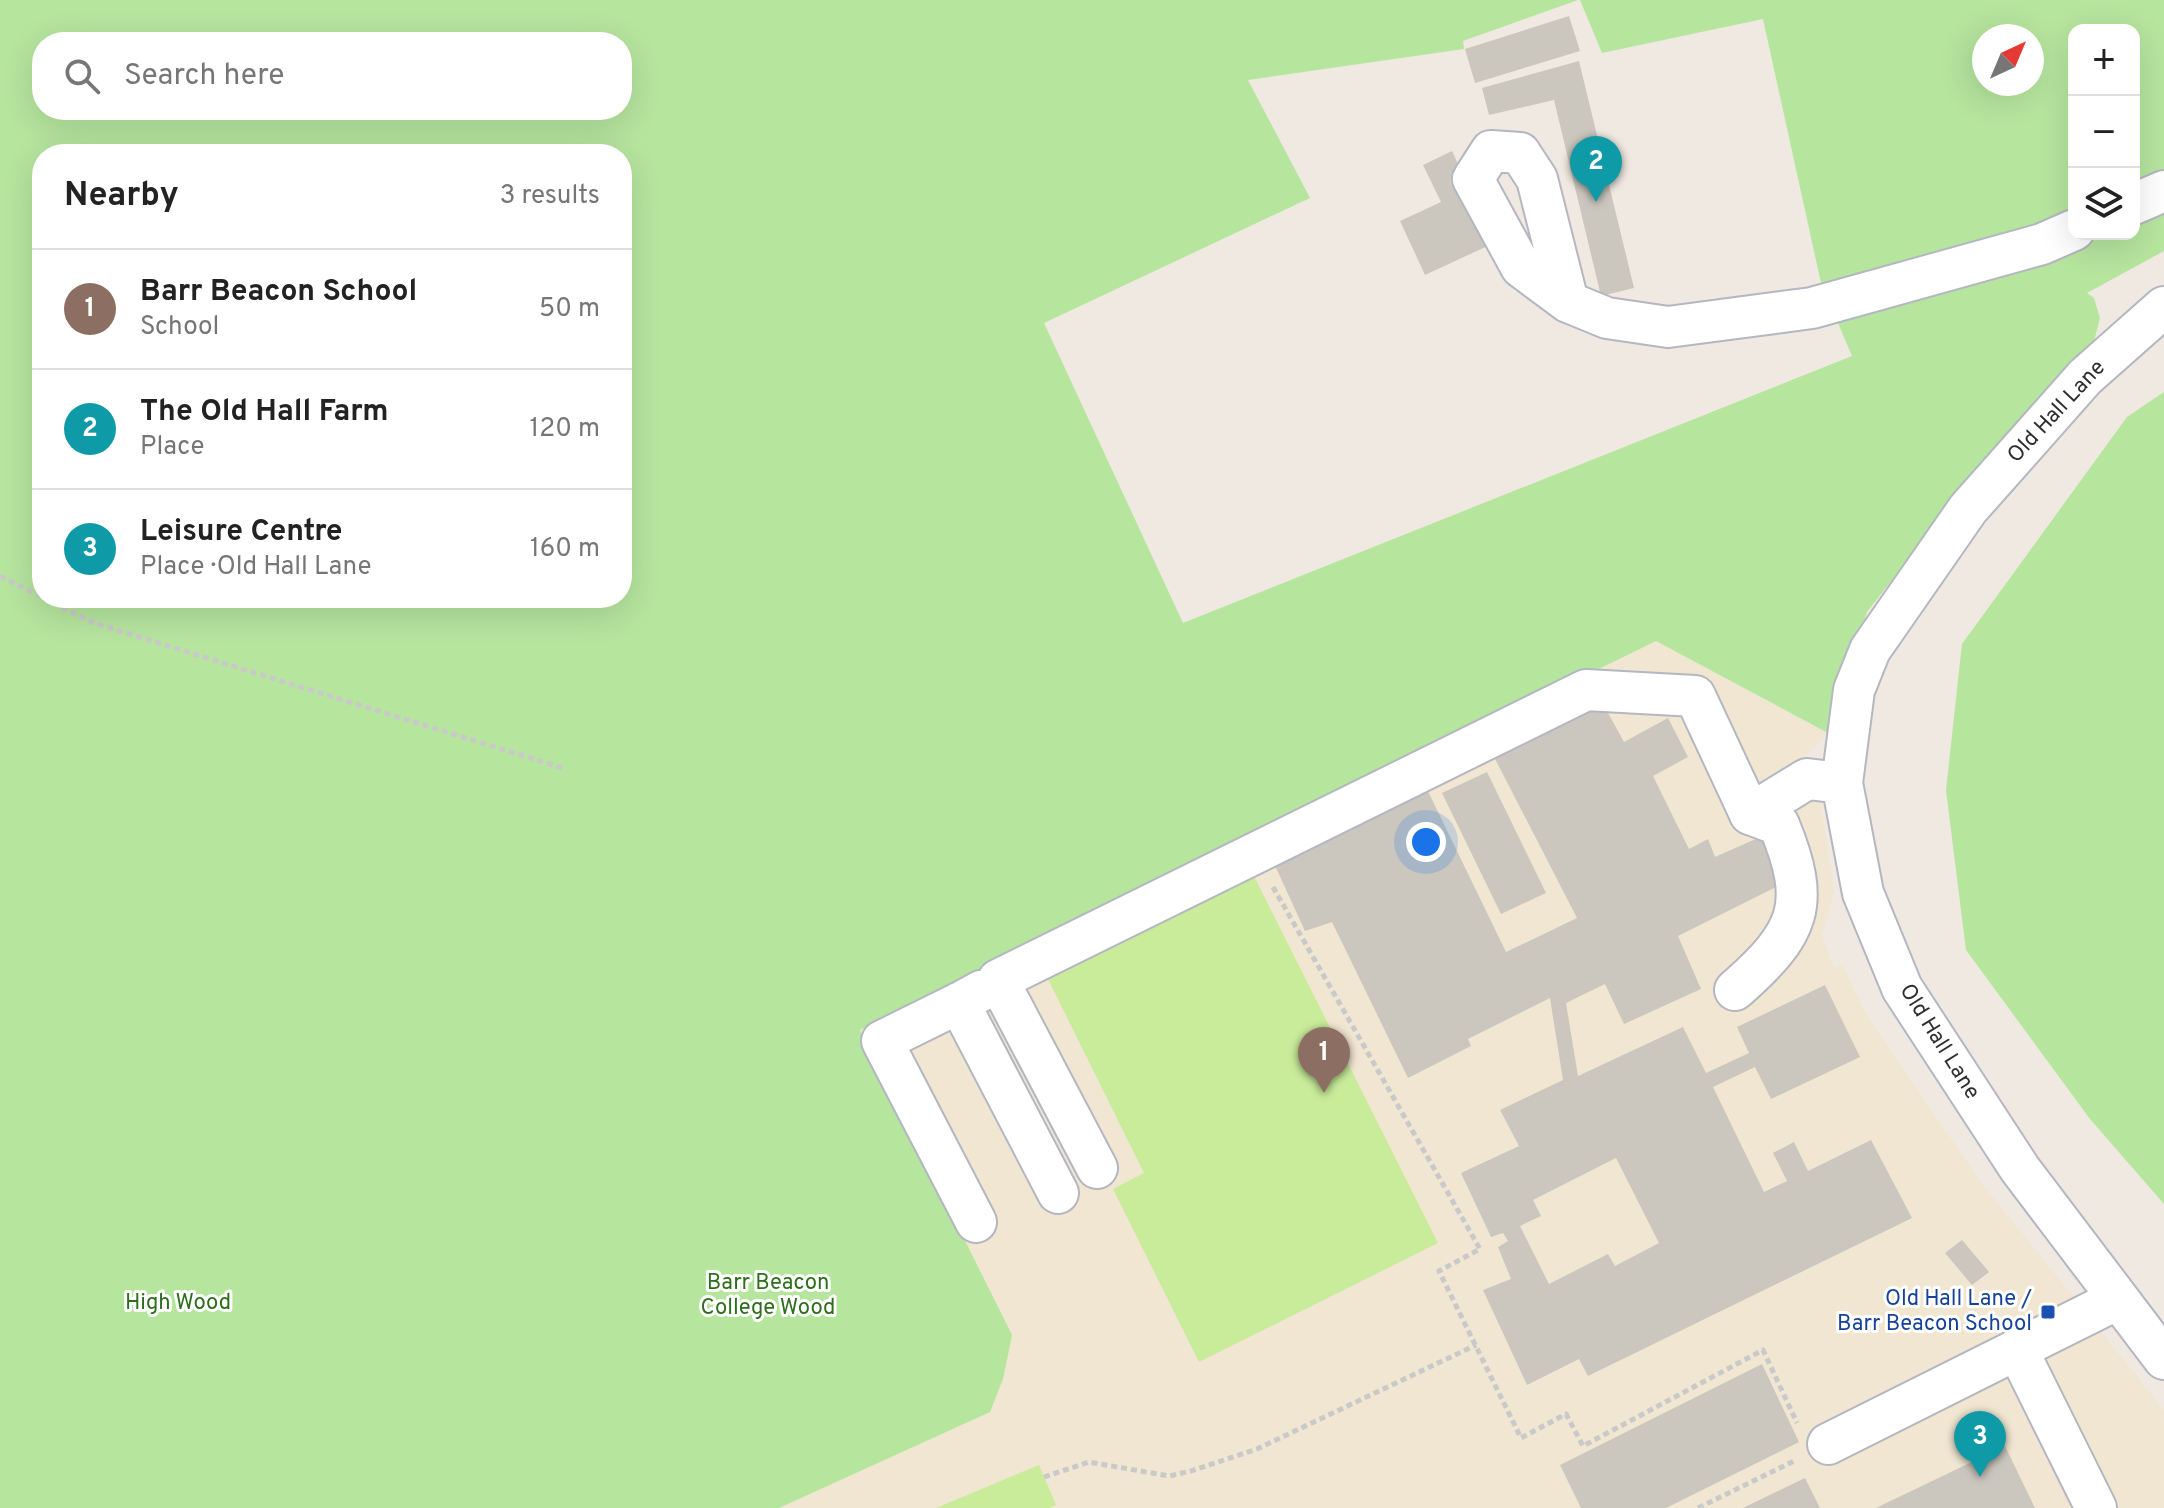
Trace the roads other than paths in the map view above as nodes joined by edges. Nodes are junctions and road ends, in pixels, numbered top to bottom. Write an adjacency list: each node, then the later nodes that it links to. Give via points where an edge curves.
1 (2164, 191): 2 (street)
2 (2140, 201)
3 (2068, 233): 4 (street, via 1812,308 1668,327 1607,318)
4 (1568, 302)
5 (2164, 307): 6 (street, Old Hall Lane, via 2085,377 1968,509 1870,650 1854,690)
6 (1842, 783): 7 (street, via 1807,779); 14 (street, Old Hall Lane, via 1863,893 1902,988 2020,1169)
7 (1750, 814): 8 (street, via 1695,696 1586,690); 9 (street, via 1779,825 1794,864 1799,903 1766,962)
8 (998, 980): 10 (street); 11 (street)
9 (1735, 990)
10 (959, 1003): 12 (street); 13 (street, via 882,1041)
11 (1097, 1168)
12 (1058, 1193)
13 (976, 1222)
14 (2118, 1299): 15 (street); 16 (street, Old Hall Lane)
15 (2017, 1349): 17 (street); 18 (street)
16 (2164, 1359)
17 (1819, 1448)
18 (2096, 1508)

